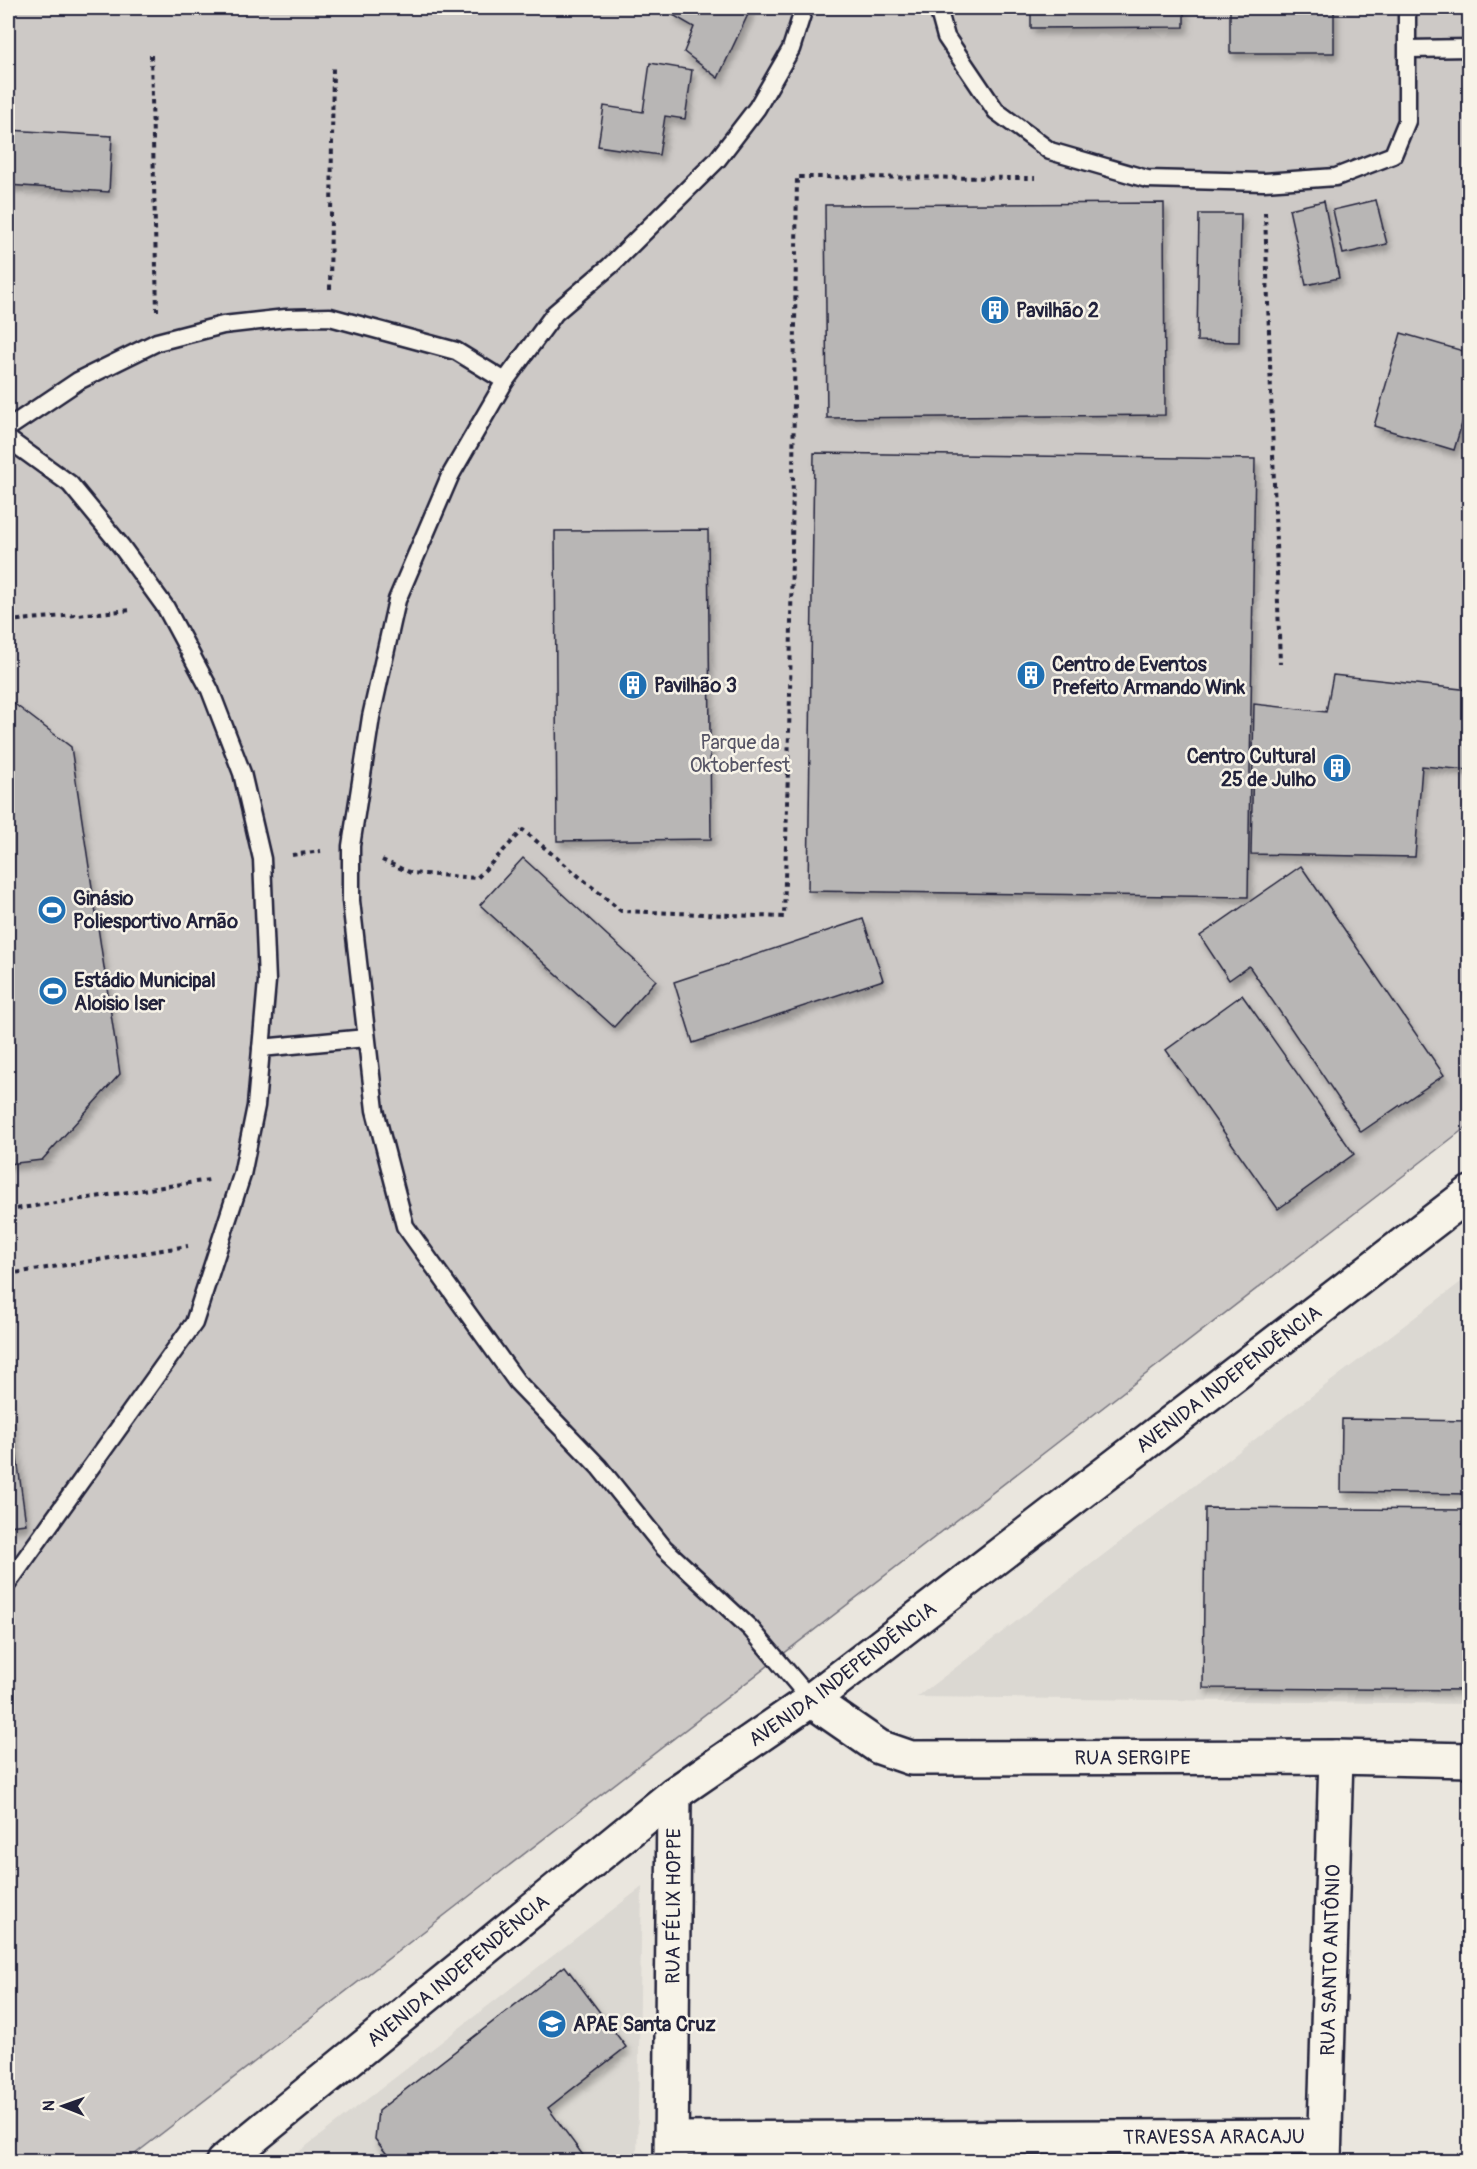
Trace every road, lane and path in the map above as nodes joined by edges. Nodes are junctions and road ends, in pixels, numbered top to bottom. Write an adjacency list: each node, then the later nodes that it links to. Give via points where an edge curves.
1 (804, 8): 12 (lane, via 790,49 757,108 717,160 610,266 555,313)
2 (938, 8): 9 (lane, via 946,37 996,111 1050,151 1147,179)
3 (1407, 8): 5 (lane)
4 (1470, 48): 5 (lane)
5 (1408, 49): 9 (lane, via 1407,121 1393,155 1336,177)
6 (151, 55): 11 (path)
7 (333, 67): 10 (path)
8 (1042, 178): 18 (path, via 796,177 784,917 621,911 523,830 477,878 411,873)
9 (1264, 182): 17 (path)
10 (330, 317): 11 (lane, via 223,325); 12 (lane, via 456,351)
11 (157, 342): 13 (lane, via 78,381)
12 (505, 381): 18 (lane, via 450,476 397,600 370,717)
13 (8, 428)
14 (8, 440): 15 (lane, via 70,484 122,546)
15 (166, 608): 16 (path); 19 (lane, via 210,690 238,763)
16 (8, 621)
17 (1280, 664)
18 (351, 846): 19 (path); 20 (lane, via 351,902)
19 (262, 859): 21 (lane, via 267,981)
20 (366, 1038): 21 (lane); 28 (lane, via 375,1110 405,1226 517,1382 599,1467 664,1548 751,1629)
21 (261, 1048): 22 (lane, via 256,1106)
22 (242, 1175): 24 (path); 25 (lane)
23 (1470, 1193): 28 (street, AVENIDA INDEPENDÊNCIA)
24 (8, 1210)
25 (222, 1240): 26 (path); 27 (lane, via 194,1323)
26 (8, 1274)
27 (8, 1583)
28 (811, 1700): 29 (street, RUA SERGIPE, via 879,1747 911,1758); 31 (street, AVENIDA INDEPENDÊNCIA)
29 (1336, 1757): 30 (street, RUA SERGIPE); 32 (street, RUA SANTO ANTÔNIO)
30 (1470, 1760)
31 (674, 1794): 33 (street, RUA FÉLIX HOPPE); 34 (street, AVENIDA INDEPENDÊNCIA)
32 (1324, 2149): 33 (street, TRAVESSA ARACAJU)
33 (672, 2150)
34 (223, 2162)

